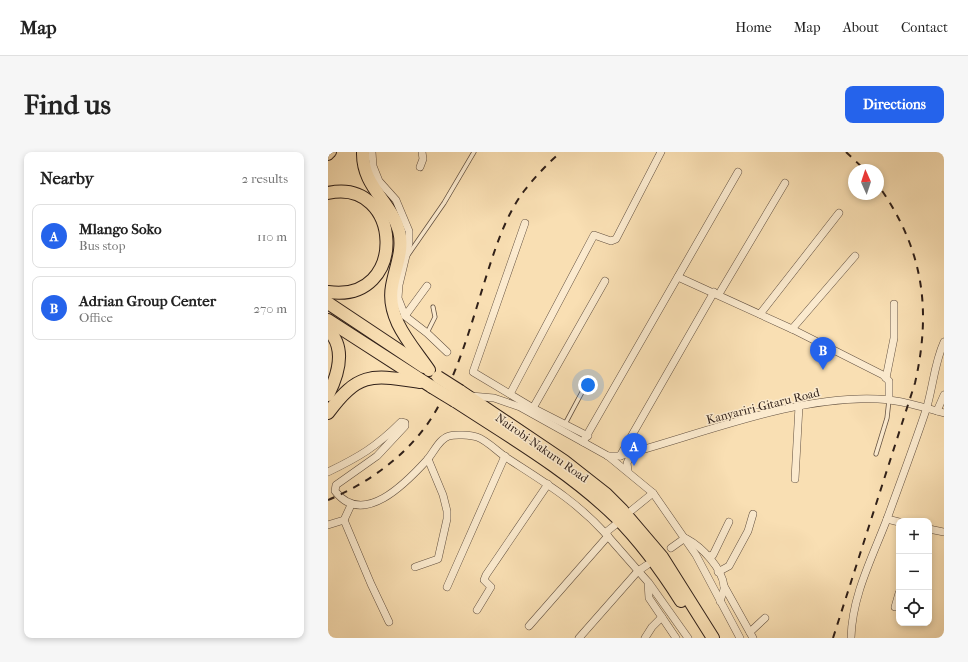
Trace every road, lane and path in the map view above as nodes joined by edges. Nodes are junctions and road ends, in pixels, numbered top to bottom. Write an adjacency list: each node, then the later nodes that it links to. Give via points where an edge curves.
1 (331, 152): 7 (main road)
2 (363, 152): 33 (highway, via 368,179 395,219 400,233 400,252 392,286 392,310)
3 (372, 152): 15 (street, via 373,166 379,181 396,200 409,231)
4 (422, 152): 8 (street)
5 (474, 152): 15 (lane, via 444,203)
6 (661, 152): 35 (street, via 616,239 611,241 594,235)
7 (328, 155)
8 (420, 167)
9 (738, 172): 16 (street)
10 (785, 183): 20 (street)
11 (328, 193): 19 (highway, via 350,193 365,198 378,211 388,248 378,272 366,285 348,293)
12 (838, 213): 24 (street)
13 (525, 223): 35 (street, via 473,372)
14 (855, 256): 27 (street)
15 (406, 257): 25 (street, via 398,298)
16 (678, 277): 20 (street); 46 (street)
17 (605, 281): 41 (street)
18 (427, 286): 25 (street)
19 (328, 292)
20 (717, 293): 24 (street); 52 (street)
21 (328, 304): 33 (highway, Nairobi-Nakuru Road)
22 (894, 304): 32 (street, via 894,342)
23 (433, 307): 29 (lane, via 435,317)
24 (760, 314): 27 (street)
25 (406, 316): 29 (street)
26 (328, 320): 33 (highway, Nairobi-Nakuru Road)
27 (792, 329): 32 (street)
28 (328, 330): 36 (highway, via 337,344 339,359 337,375)
29 (427, 333): 31 (street)
30 (944, 342): 42 (street)
31 (447, 352)
32 (886, 378): 39 (street, via 890,387)
33 (430, 379): 38 (highway, Nairobi-Nakuru Road, bridge); 43 (highway, via 389,377 360,381 341,395)
34 (588, 381): 45 (lane)
35 (510, 394): 41 (street)
36 (328, 395)
37 (944, 395): 44 (street)
38 (461, 396): 47 (street, via 494,398 520,407); 93 (highway, Nairobi-Nakuru Road, via 616,517 663,573); 94 (highway, Nairobi-Nakuru Road, via 564,461 606,494 662,557)
39 (889, 400): 40 (street, Kanyariri-Gitaru Road, via 852,399); 42 (street, Kanyariri-Gitaru Road); 49 (lane, via 887,418)
40 (799, 406): 48 (street, Kanyariri-Gitaru Road); 55 (street)
41 (533, 408): 45 (street)
42 (926, 408): 44 (street, Kanyariri-Gitaru Road); 61 (street)
43 (328, 412)
44 (940, 412)
45 (565, 424): 46 (street)
46 (588, 436): 47 (street)
47 (583, 442): 52 (street, Kanyariri-Gitaru Road)
48 (632, 453): 52 (street, Kanyariri-Gitaru Road); 53 (street, via 627,463)
49 (876, 454)
50 (505, 456): 51 (street, via 477,437 450,436 439,443); 56 (street); 79 (street)
51 (428, 459): 58 (street, via 401,485 376,502 363,506); 74 (street, via 443,495 447,519 438,559)
52 (618, 460): 53 (street)
53 (628, 471): 57 (street)
54 (328, 472): 58 (street, via 360,457 401,422 405,423 376,456 336,485 339,496)
55 (795, 479)
56 (548, 484): 69 (street, via 580,507); 83 (street, via 486,574 484,580 490,587)
57 (653, 493): 59 (street); 70 (street)
58 (351, 505): 62 (street)
59 (632, 510)
60 (753, 514): 76 (street, via 730,566)
61 (887, 519): 63 (street); 96 (street, via 859,588)
62 (344, 520): 65 (street); 86 (street)
63 (896, 521)
64 (729, 522): 72 (street, via 713,555)
65 (328, 525)
66 (615, 525): 69 (street)
67 (932, 530): 68 (street)
68 (944, 532)
69 (606, 535): 75 (street); 87 (street)
70 (685, 538): 71 (street); 72 (street); 80 (street)
71 (671, 548)
72 (709, 556): 76 (street)
73 (647, 565): 75 (street)
74 (415, 568)
75 (638, 571): 77 (street); 89 (street)
76 (718, 572): 78 (street)
77 (648, 582): 84 (street, via 649,598); 92 (street)
78 (724, 586): 80 (street); 88 (street)
79 (447, 587)
80 (720, 601): 95 (street)
81 (896, 604): 82 (street)
82 (895, 607)
83 (477, 610)
84 (662, 617): 90 (street); 91 (street)
85 (765, 618): 88 (street)
86 (389, 622)
87 (529, 626)
88 (752, 635)
89 (579, 638)
90 (645, 638)
91 (676, 638)
92 (688, 638)
93 (704, 638)
94 (713, 638)
95 (740, 638)
96 (851, 638)

